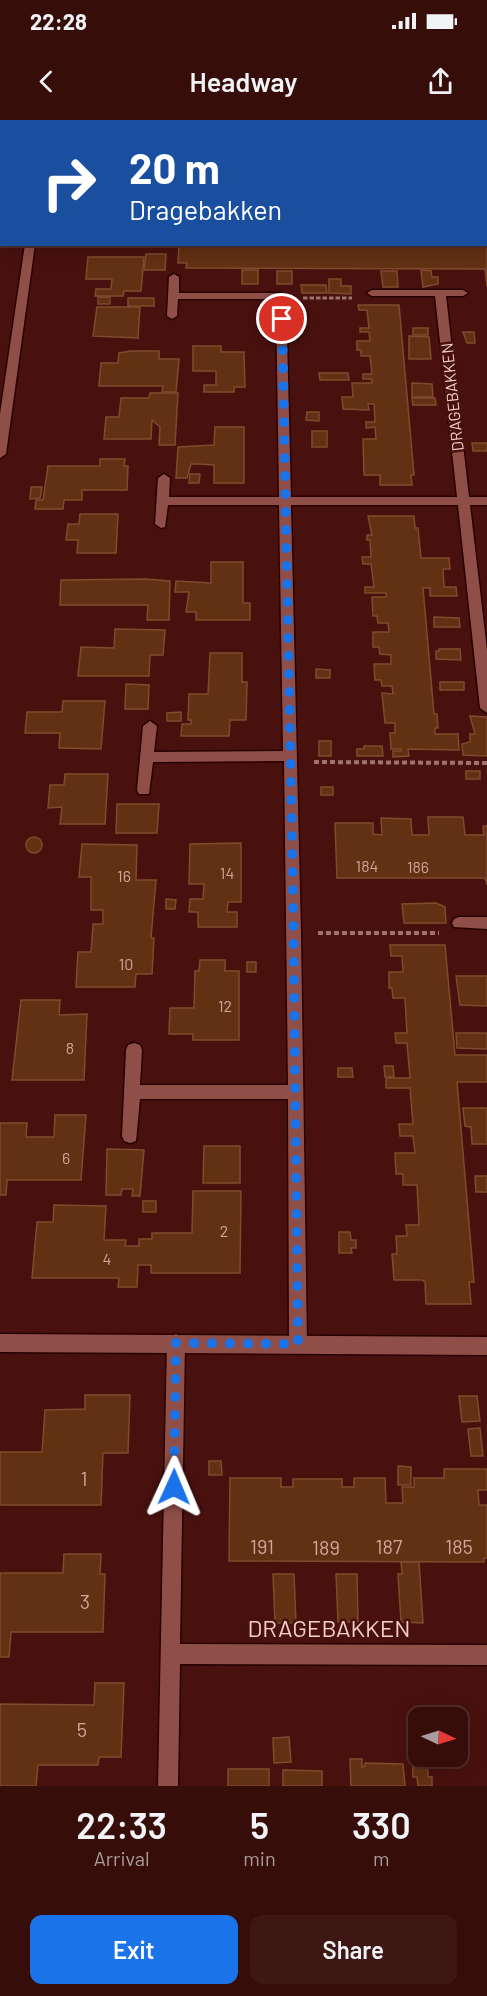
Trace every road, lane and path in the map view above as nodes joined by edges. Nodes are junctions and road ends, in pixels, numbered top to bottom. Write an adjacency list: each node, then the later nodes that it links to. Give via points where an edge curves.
1 (30, 246): 9 (street)
2 (174, 278): 6 (street)
3 (372, 293): 4 (street); 7 (path, via 368,298)
4 (440, 293): 5 (street); 13 (street, DRAGEBAKKEN)
5 (463, 293)
6 (174, 296): 7 (street); 8 (street)
7 (281, 296): 12 (street)
8 (172, 316)
9 (0, 454)
10 (164, 478): 11 (street)
11 (162, 501): 12 (street); 15 (street)
12 (285, 501): 13 (street); 19 (street)
13 (463, 501): 14 (street); 16 (street, DRAGEBAKKEN)
14 (487, 501)
15 (161, 524)
16 (487, 708)
17 (150, 726): 18 (street)
18 (149, 757): 19 (street); 21 (street)
19 (290, 759): 20 (path); 24 (street)
20 (487, 763)
21 (144, 790)
22 (487, 922): 23 (street)
23 (459, 923): 24 (path, via 453,933)
24 (294, 933): 27 (street)
25 (134, 1050): 26 (street)
26 (132, 1092): 27 (street); 28 (street)
27 (294, 1092): 31 (street)
28 (130, 1136)
29 (0, 1343): 30 (street)
30 (176, 1343): 31 (street); 33 (street)
31 (298, 1344): 32 (street)
32 (487, 1346)
33 (171, 1654): 34 (street, DRAGEBAKKEN); 35 (street)
34 (487, 1655)
35 (168, 1786)

